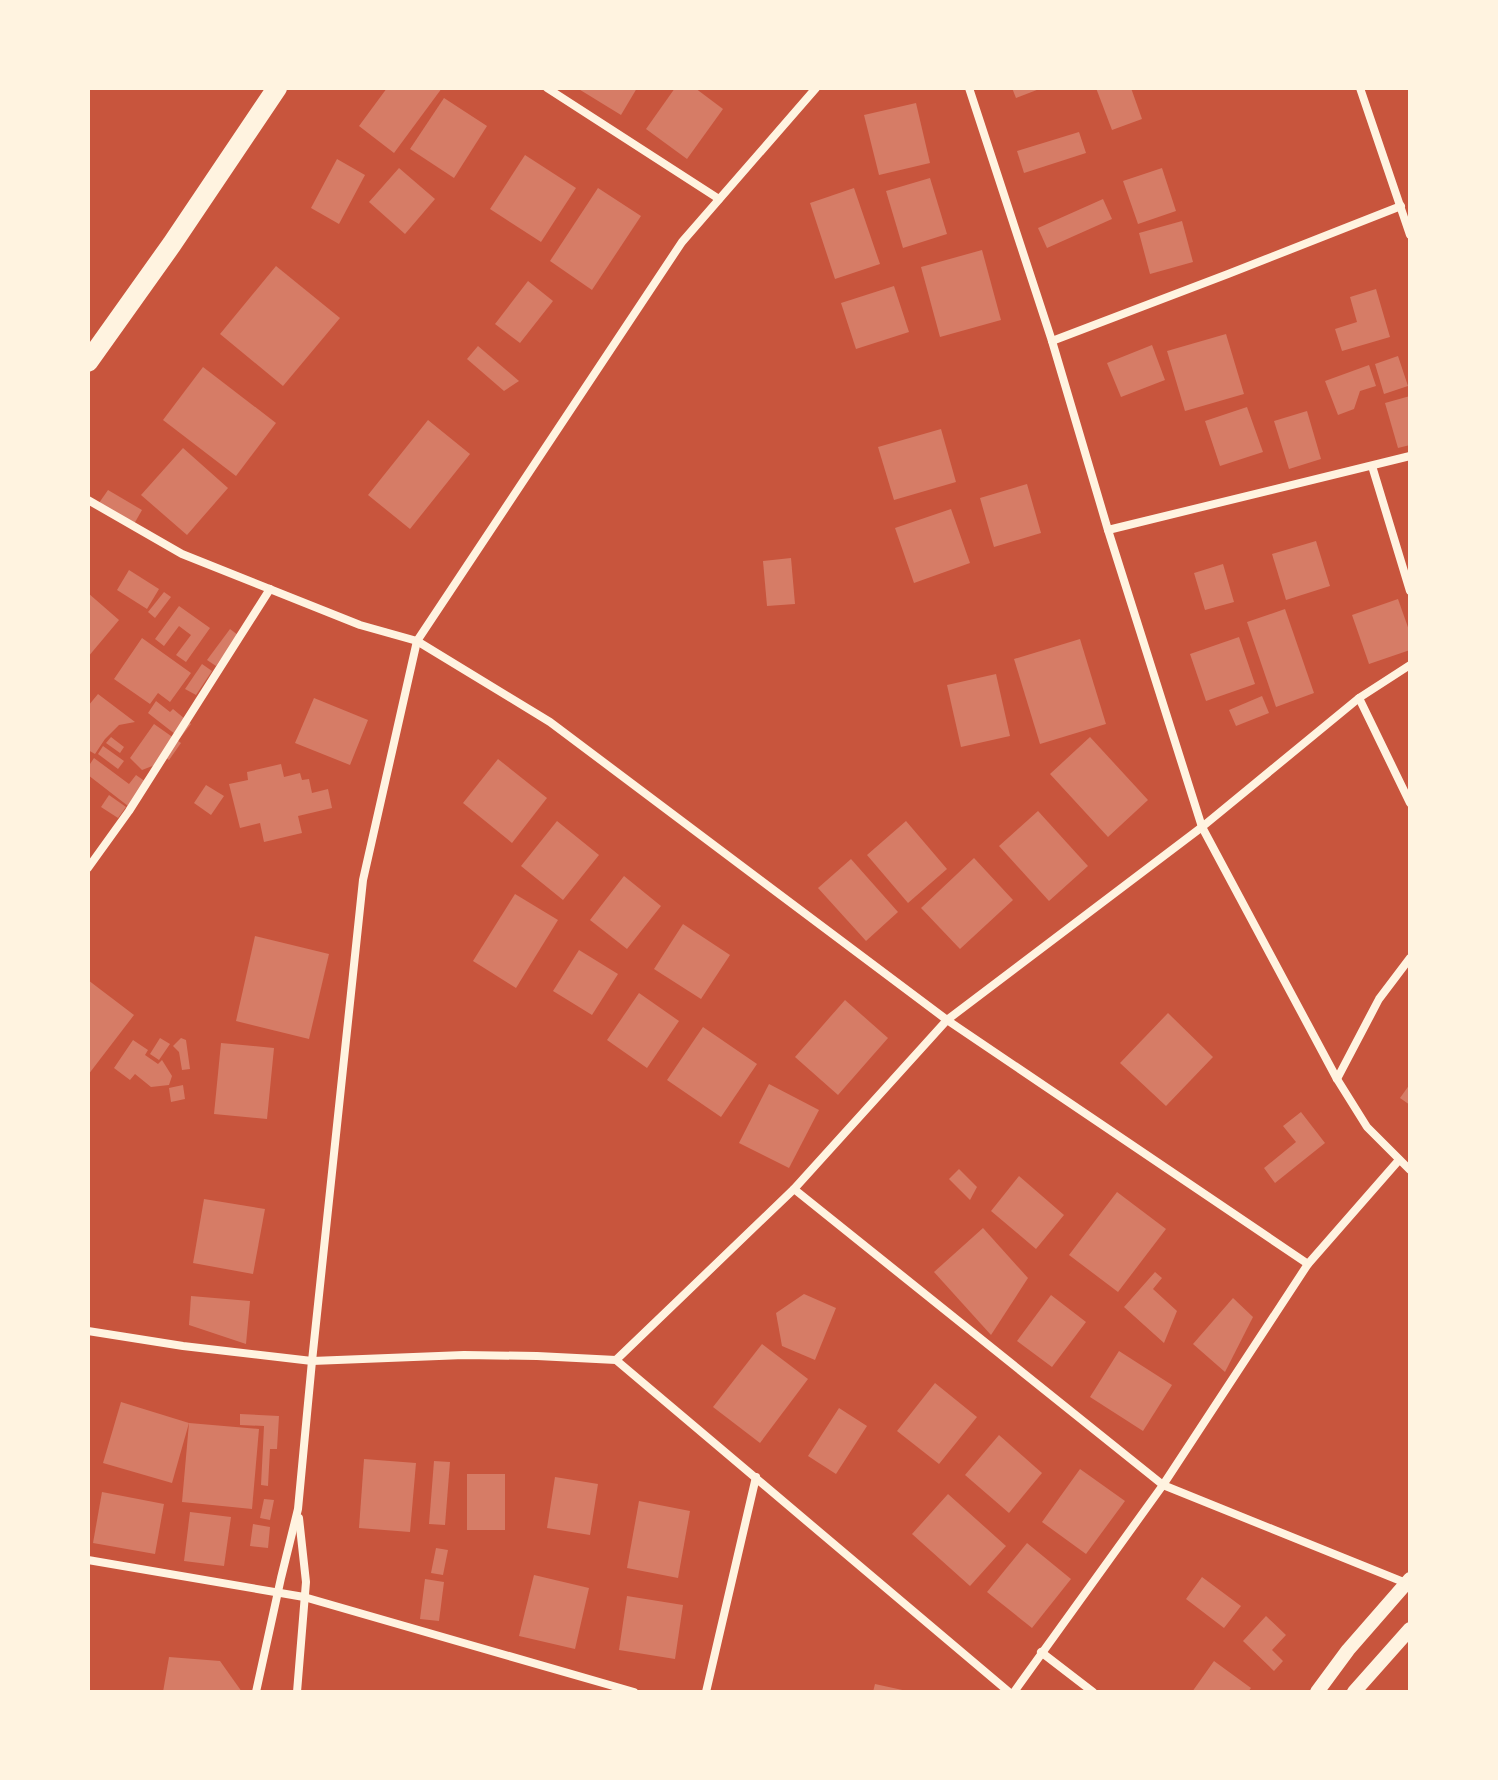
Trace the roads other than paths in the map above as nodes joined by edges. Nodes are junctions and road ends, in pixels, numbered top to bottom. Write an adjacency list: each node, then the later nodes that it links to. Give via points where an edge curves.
1 (277, 88): 10 (main road)
2 (547, 88): 6 (street)
3 (816, 88): 6 (street)
4 (969, 88): 9 (street)
5 (1360, 88): 7 (street)
6 (719, 199): 17 (street, via 682,242)
7 (1401, 206): 8 (street); 9 (street)
8 (1410, 235)
9 (1052, 341): 14 (street)
10 (88, 362)
11 (1410, 456): 12 (street)
12 (1372, 466): 14 (street); 16 (street)
13 (88, 500): 15 (street, via 182,554)
14 (1108, 530): 21 (street)
15 (270, 589): 17 (street); 22 (street)
16 (1410, 591)
17 (417, 641): 24 (street, via 550,722); 32 (street, via 363,880)
18 (1410, 665): 19 (street)
19 (1359, 698): 20 (street); 21 (street)
20 (1410, 803)
21 (1202, 827): 24 (street); 25 (street)
22 (88, 868)
23 (1410, 958): 25 (street, via 1379,999)
24 (947, 1020): 28 (street); 29 (street)
25 (1337, 1079): 26 (street, via 1367,1127)
26 (1399, 1160): 27 (street); 29 (street)
27 (1410, 1170)
28 (794, 1189): 31 (street); 34 (street)
29 (1308, 1264): 34 (street)
30 (88, 1331): 32 (street)
31 (616, 1360): 32 (street, via 464,1355); 33 (street)
32 (312, 1361): 35 (street)
33 (756, 1477): 45 (street); 46 (street)
34 (1163, 1485): 37 (street); 41 (street)
35 (298, 1509): 38 (street); 39 (street)
36 (88, 1560): 38 (street)
37 (1408, 1581): 48 (street)
38 (278, 1592): 39 (street); 42 (street)
39 (304, 1597): 43 (street); 44 (street)
40 (1410, 1629): 49 (street)
41 (1041, 1652): 46 (street); 47 (street)
42 (256, 1692)
43 (297, 1692)
44 (634, 1692)
45 (706, 1692)
46 (1011, 1692)
47 (1093, 1692)
48 (1317, 1692)
49 (1354, 1692)

